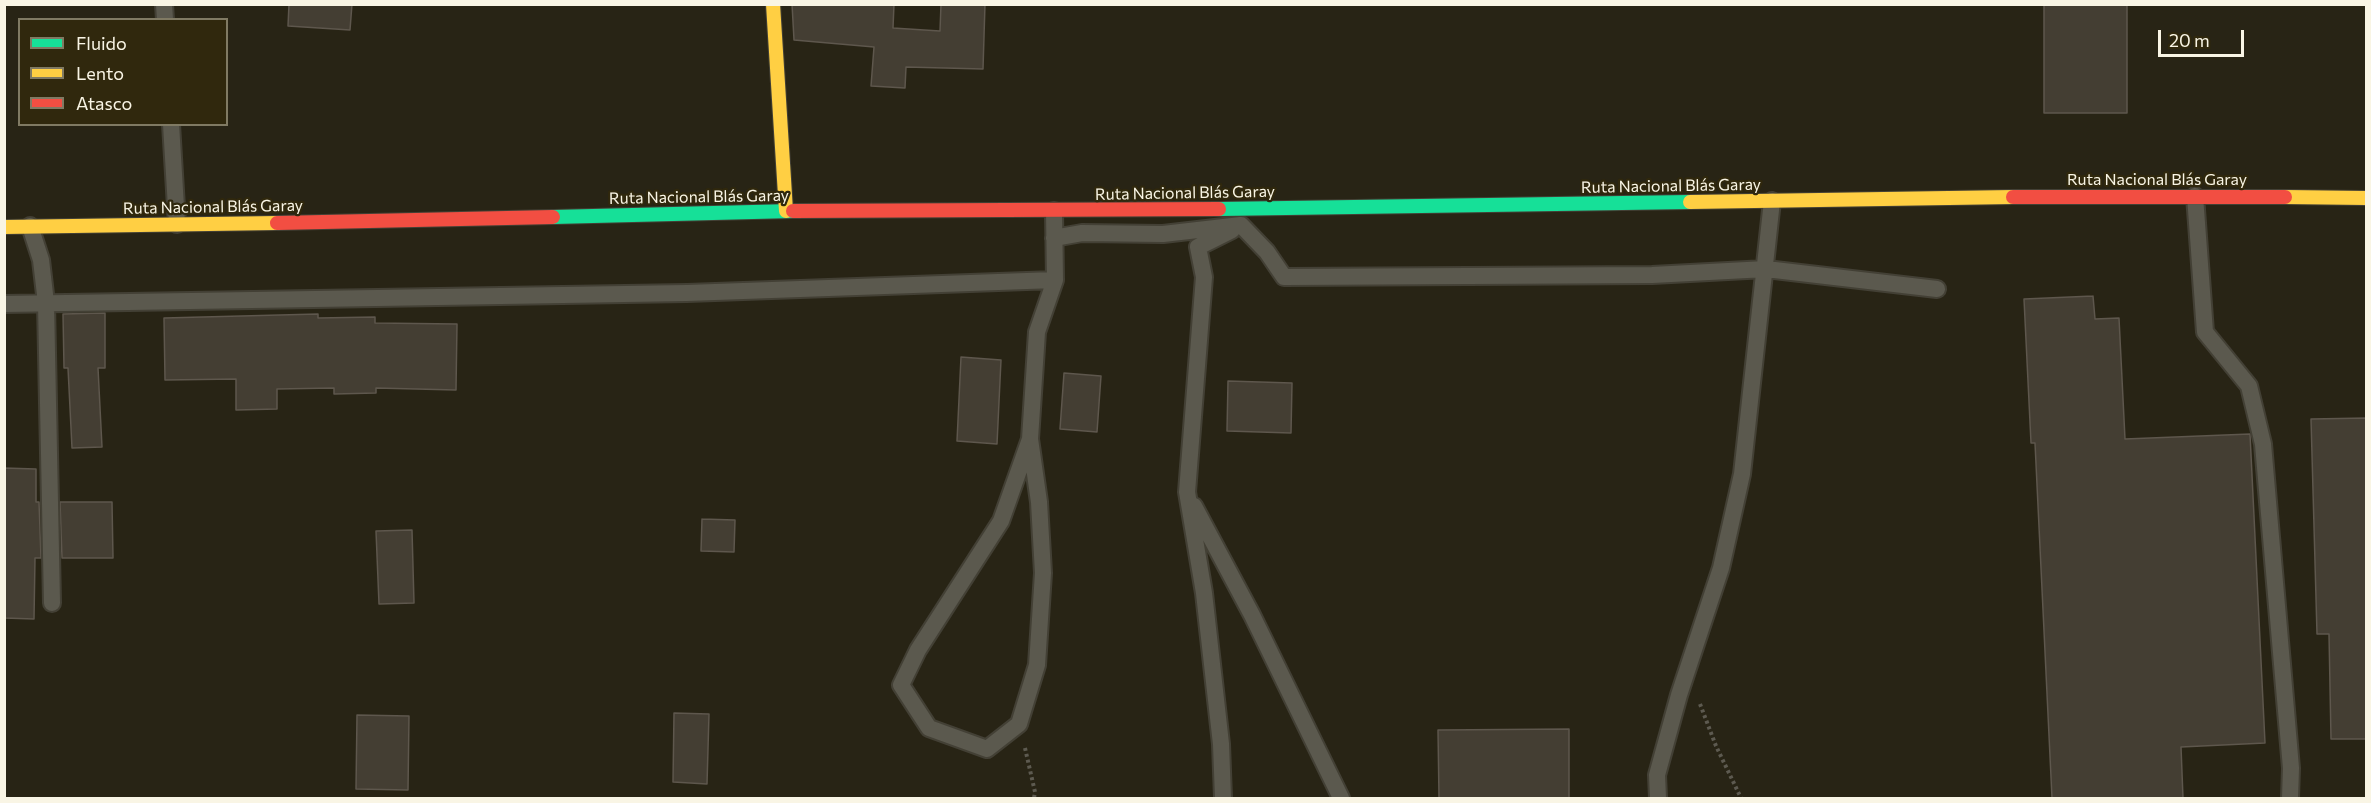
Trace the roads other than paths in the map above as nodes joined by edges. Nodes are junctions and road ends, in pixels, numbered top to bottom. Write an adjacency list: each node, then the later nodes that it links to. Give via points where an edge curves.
1 (773, 4): 6 (main road)
2 (171, 126): 8 (lane)
3 (2195, 196): 4 (main road, Ruta Nacional Blás Garay); 5 (main road, Ruta Nacional Blás Garay); 24 (lane, via 2205,332 2249,386 2263,444 2291,768)
4 (2367, 198)
5 (1772, 201): 7 (main road, Ruta Nacional Blás Garay); 13 (lane)
6 (786, 211): 7 (main road, Ruta Nacional Blás Garay); 8 (main road, Ruta Nacional Blás Garay)
7 (1054, 211): 12 (lane)
8 (177, 224): 10 (main road, Ruta Nacional Blás Garay)
9 (1241, 225): 12 (lane, via 1164,234 1082,233); 13 (lane, via 1284,277 1652,275); 19 (lane, via 1198,247 1204,277)
10 (30, 226): 11 (main road, Ruta Nacional Blás Garay); 16 (lane, via 41,260)
11 (4, 227)
12 (1054, 238): 14 (lane)
13 (1766, 269): 15 (lane); 23 (lane, via 1742,474 1721,568 1657,775)
14 (1054, 280): 16 (lane, via 675,294); 18 (lane, via 1037,332)
15 (1937, 289)
16 (46, 303): 17 (lane); 20 (lane)
17 (4, 304)
18 (1030, 439): 18 (lane, via 1001,521 918,651 901,685 929,728 987,749 1019,724 1037,665 1043,573)
19 (1187, 492): 21 (lane, via 1204,593); 22 (lane)
20 (52, 603)
21 (1223, 798)
22 (1341, 798)
23 (1658, 798)
24 (2290, 798)

